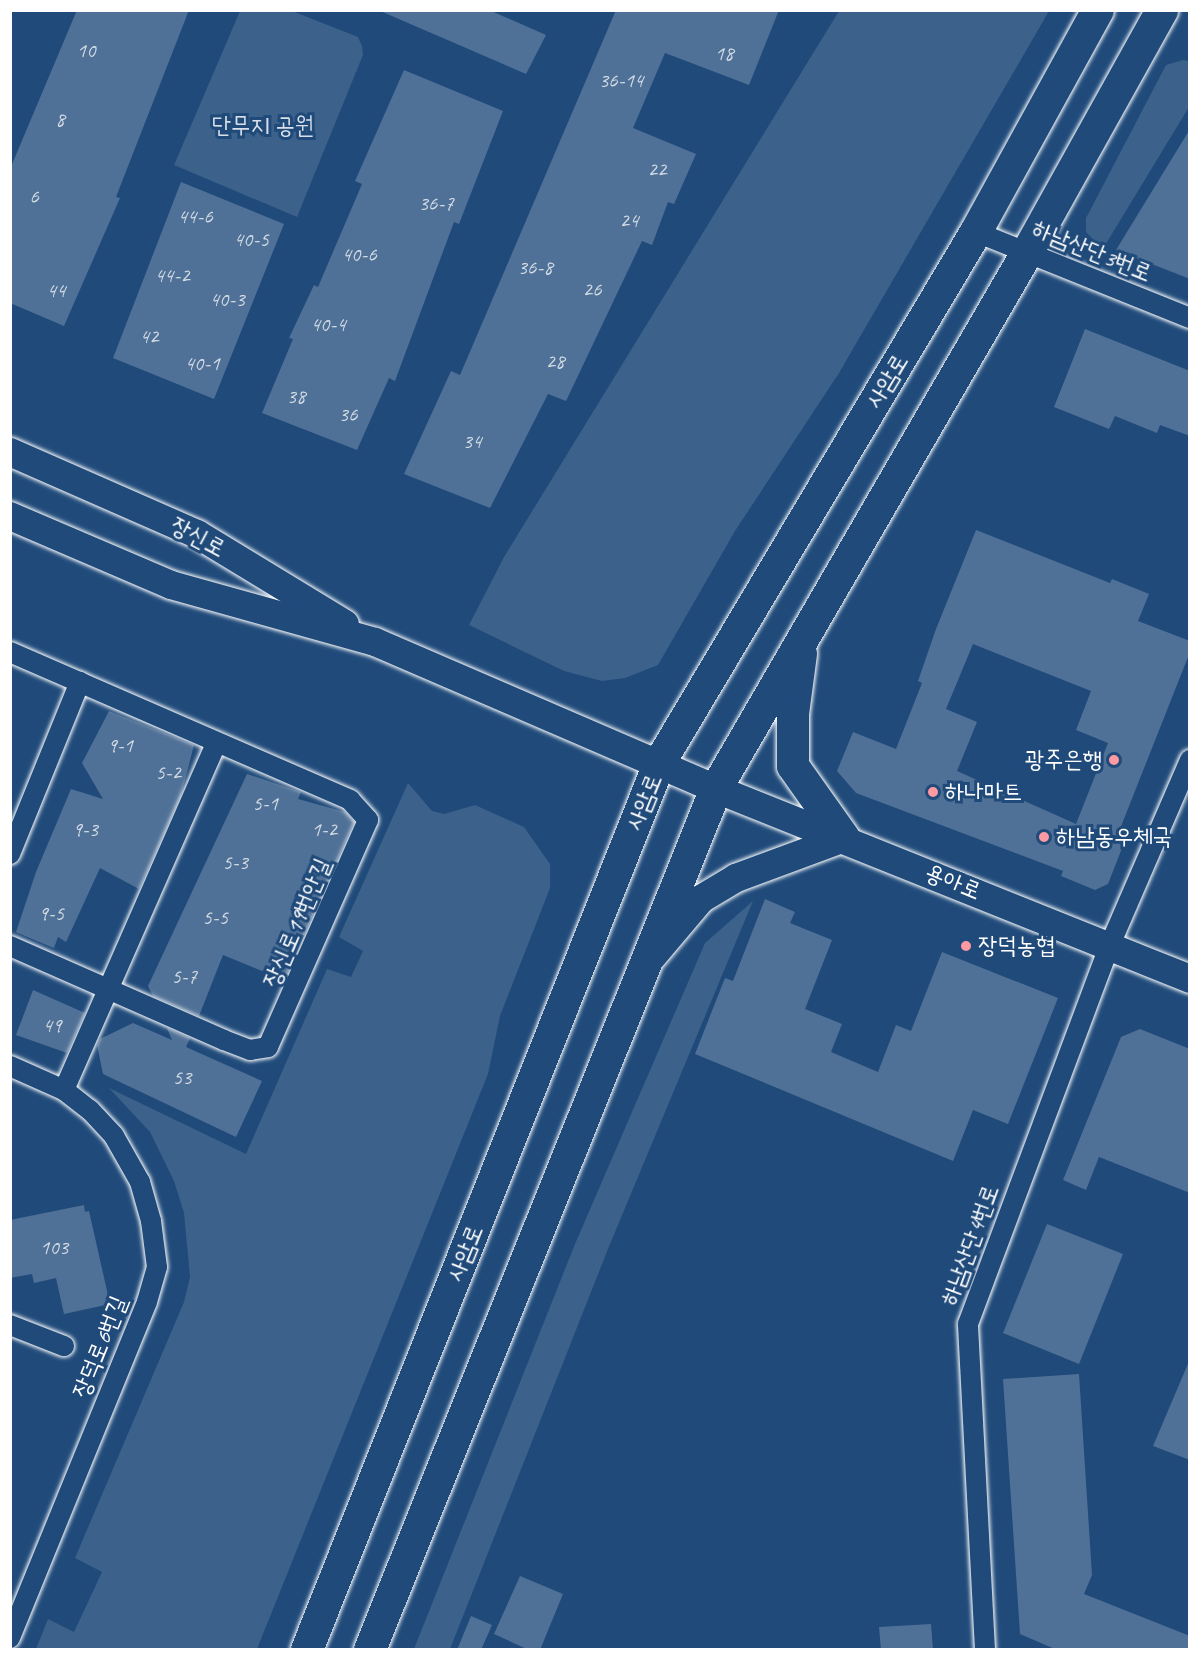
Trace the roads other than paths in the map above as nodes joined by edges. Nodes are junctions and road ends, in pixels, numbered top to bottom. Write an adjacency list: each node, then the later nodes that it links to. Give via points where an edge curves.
1 (1098, 10): 3 (main road, 사암로)
2 (1162, 10): 4 (main road)
3 (976, 232): 4 (street, 하남산단3번로); 14 (main road, 사암로)
4 (1027, 253): 5 (street, 하남산단3번로); 8 (main road)
5 (1190, 318)
6 (10, 452): 9 (main road, 장신로, via 197,534)
7 (10, 516): 9 (main road, 장신로, via 171,585)
8 (804, 638): 15 (main road); 16 (main road, via 792,714 794,766)
9 (375, 642): 14 (main road, 장신로)
10 (10, 652): 11 (street, 장신로19번안길)
11 (81, 682): 12 (street, 장신로19번안길); 17 (street)
12 (216, 744): 22 (street); 22 (street, 장신로19번안길, via 350,800 368,820 360,842 268,1047 249,1050)
13 (1190, 760): 19 (street)
14 (660, 764): 15 (main road, 장신로); 28 (main road, 사암로)
15 (716, 789): 16 (main road, 용아로); 20 (main road)
16 (844, 838): 19 (main road, 용아로); 20 (main road, via 736,878 701,899)
17 (10, 854)
18 (10, 946): 22 (street, 장신로19번안길)
19 (1109, 947): 21 (main road, 용아로); 30 (street, 하남산단4번로, via 968,1324)
20 (640, 972): 29 (main road)
21 (1190, 979)
22 (111, 989): 24 (street)
23 (10, 1066): 24 (street, 장덕로6번길)
24 (64, 1090): 27 (street, 장덕로6번길, via 114,1136 140,1182 151,1221 157,1267 147,1302)
25 (10, 1324): 26 (street)
26 (64, 1346)
27 (10, 1638)
28 (307, 1650)
29 (370, 1650)
30 (985, 1650)

